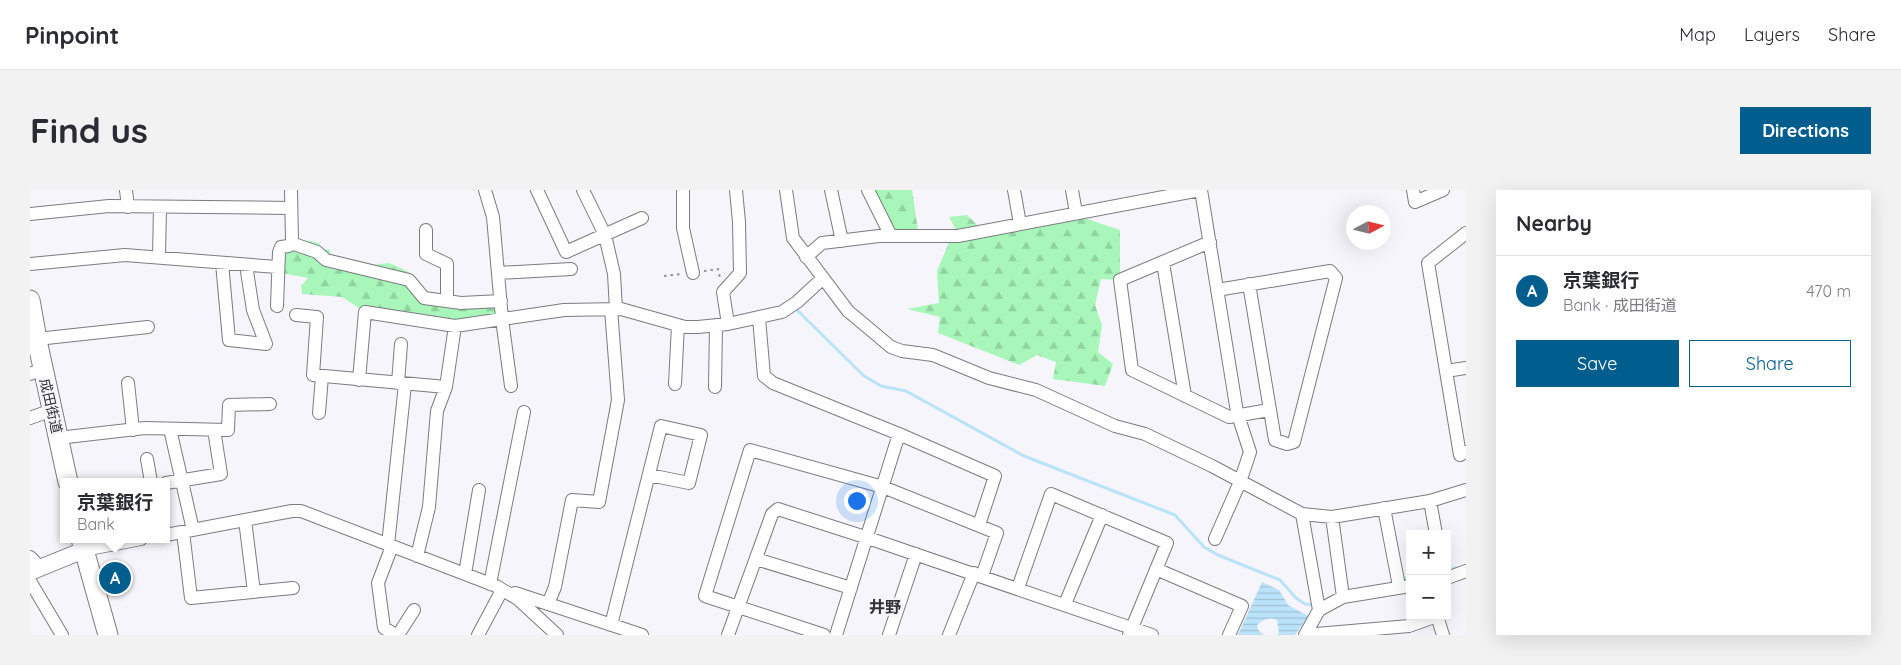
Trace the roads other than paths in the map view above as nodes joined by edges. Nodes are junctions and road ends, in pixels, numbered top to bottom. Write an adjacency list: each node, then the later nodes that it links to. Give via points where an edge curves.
1 (126, 190): 16 (street)
2 (291, 190): 18 (street)
3 (485, 190): 38 (street, via 493,217)
4 (537, 190): 25 (street, via 566,252)
5 (583, 190): 25 (street)
6 (683, 190): 39 (street, via 682,228)
7 (736, 190): 51 (street, via 740,273 723,292)
8 (786, 190): 31 (street, via 793,238)
9 (831, 190): 27 (street)
10 (868, 190): 26 (street)
11 (1014, 190): 22 (street)
12 (1072, 190): 20 (street)
13 (1200, 190): 20 (street); 28 (street)
14 (1413, 190): 15 (street, via 1415,202)
15 (1443, 190)
16 (128, 207): 17 (street); 19 (street)
17 (160, 207): 18 (street); 30 (street)
18 (291, 208): 29 (street)
19 (30, 214)
20 (1076, 214): 22 (street)
21 (642, 218): 25 (street)
22 (1020, 224): 26 (street, via 958,236)
23 (426, 230): 44 (street, via 426,254 447,264)
24 (1466, 233): 58 (street, via 1428,263)
25 (605, 235): 47 (street, via 614,274)
26 (891, 236): 27 (street)
27 (842, 241): 31 (street, via 822,243)
28 (1210, 242): 32 (street); 42 (street)
29 (291, 243): 36 (street, via 281,247); 44 (street, via 317,252 326,260 409,280 424,298)
30 (159, 257): 33 (street); 34 (street, via 124,255)
31 (806, 257): 40 (street)
32 (1162, 262): 68 (street); 68 (street, via 1120,280 1132,370)
33 (222, 263): 35 (street); 35 (street, via 229,340 266,344 253,310)
34 (30, 264)
35 (246, 264): 36 (street)
36 (277, 267): 46 (street)
37 (571, 269): 38 (street)
38 (498, 273): 45 (street)
39 (693, 273)
40 (822, 279): 49 (street, via 782,312); 88 (street, via 848,311 891,347 933,355 989,378 1036,390 1115,426 1146,434)
41 (1249, 284): 42 (street); 71 (street); 71 (street, via 1330,270 1336,278 1294,442 1287,444 1275,440)
42 (1217, 290): 74 (street)
43 (30, 300): 55 (highway, 成田街道)
44 (446, 301): 45 (street)
45 (501, 301): 50 (street)
46 (277, 306)
47 (614, 309): 50 (street, via 564,310); 52 (street); 123 (street, via 618,400 599,502 572,500 555,587)
48 (296, 315): 60 (street, via 316,317 313,375)
49 (759, 318): 51 (street); 79 (street, via 764,376 773,383)
50 (502, 319): 53 (street); 65 (street)
51 (722, 324): 52 (street, via 698,328); 67 (street)
52 (678, 325): 64 (street)
53 (455, 326): 61 (street, via 365,312); 66 (street)
54 (148, 327): 55 (street)
55 (36, 339): 59 (highway, 成田街道)
56 (401, 344): 63 (street)
57 (1466, 368): 58 (street)
58 (1446, 371): 81 (street, via 1460,455)
59 (36, 372): 70 (highway, 成田街道)
60 (322, 376): 61 (street); 73 (street)
61 (359, 380): 63 (street)
62 (128, 383): 77 (street)
63 (402, 383): 66 (street); 105 (street)
64 (675, 384)
65 (511, 386)
66 (446, 387): 107 (street, via 437,411 428,507)
67 (715, 387)
68 (1185, 396): 74 (street, via 1229,417)
69 (270, 404): 78 (street, via 229,405 228,430)
70 (52, 410): 75 (street); 80 (highway, 成田街道)
71 (1269, 410): 74 (street)
72 (524, 412): 117 (street)
73 (319, 413)
74 (1238, 416): 88 (street, via 1250,452)
75 (30, 418)
76 (170, 429): 77 (street); 78 (street); 86 (street)
77 (133, 430): 80 (street)
78 (214, 430): 86 (street, via 221,474)
79 (899, 434): 89 (street); 98 (street, via 995,476)
80 (58, 438): 84 (highway, 成田街道)
81 (1466, 452)
82 (147, 459): 85 (street)
83 (649, 475): 83 (street, via 689,483 701,435 661,426); 130 (street)
84 (67, 478)
85 (150, 478)
86 (182, 481): 87 (street); 100 (street)
87 (170, 482)
88 (1240, 482): 94 (street); 103 (street)
89 (883, 488): 98 (street); 102 (street); 125 (street, via 750,450 705,596)
90 (479, 490): 112 (street)
91 (1466, 490): 92 (street)
92 (1430, 501): 93 (street); 99 (street)
93 (1384, 508): 96 (street); 116 (street)
94 (1302, 514): 96 (street); 127 (street)
95 (1102, 516): 110 (street, via 1167,543); 120 (street, via 1051,494); 124 (street)
96 (1332, 517): 122 (street)
97 (245, 520): 100 (street); 105 (street, via 301,511); 121 (street)
98 (978, 525): 113 (street, via 998,534)
99 (1435, 530)
100 (188, 531): 101 (street); 121 (street, via 191,598)
101 (170, 534)
102 (868, 538): 106 (street); 108 (street, via 778,509 772,514); 119 (street)
103 (1215, 539)
104 (82, 544): 109 (main road); 134 (highway)
105 (390, 545): 107 (street); 135 (street, via 378,583 384,628)
106 (916, 554): 113 (street); 142 (street)
107 (418, 556): 112 (street)
108 (756, 559): 119 (street); 125 (street)
109 (34, 566)
110 (1156, 569): 131 (street); 145 (street, via 1242,606)
111 (1466, 572): 114 (street)
112 (464, 574): 117 (street)
113 (978, 575): 120 (street); 143 (street)
114 (1451, 577)
115 (30, 581): 133 (street)
116 (1405, 586): 122 (street)
117 (496, 587): 123 (street); 136 (street); 137 (street, via 518,599)
118 (293, 588): 121 (street)
119 (851, 588): 141 (street)
120 (1018, 588): 124 (street)
121 (254, 592)
122 (1343, 597): 127 (street)
123 (548, 604): 130 (street)
124 (1065, 604): 131 (street)
125 (738, 608): 139 (street); 140 (street)
126 (414, 610): 135 (street)
127 (1318, 610): 146 (street)
128 (1426, 620): 132 (street, via 1410,626)
129 (1438, 620): 147 (street)
130 (611, 625): 138 (street)
131 (1130, 631): 144 (street)
132 (1338, 633): 146 (street)
133 (62, 635)
134 (108, 635)
135 (397, 635)
136 (478, 635)
137 (557, 635)
138 (642, 635)
139 (728, 635)
140 (824, 635)
141 (836, 635)
142 (889, 635)
143 (949, 635)
144 (1152, 635)
145 (1228, 635)
146 (1305, 635)
147 (1443, 635)

